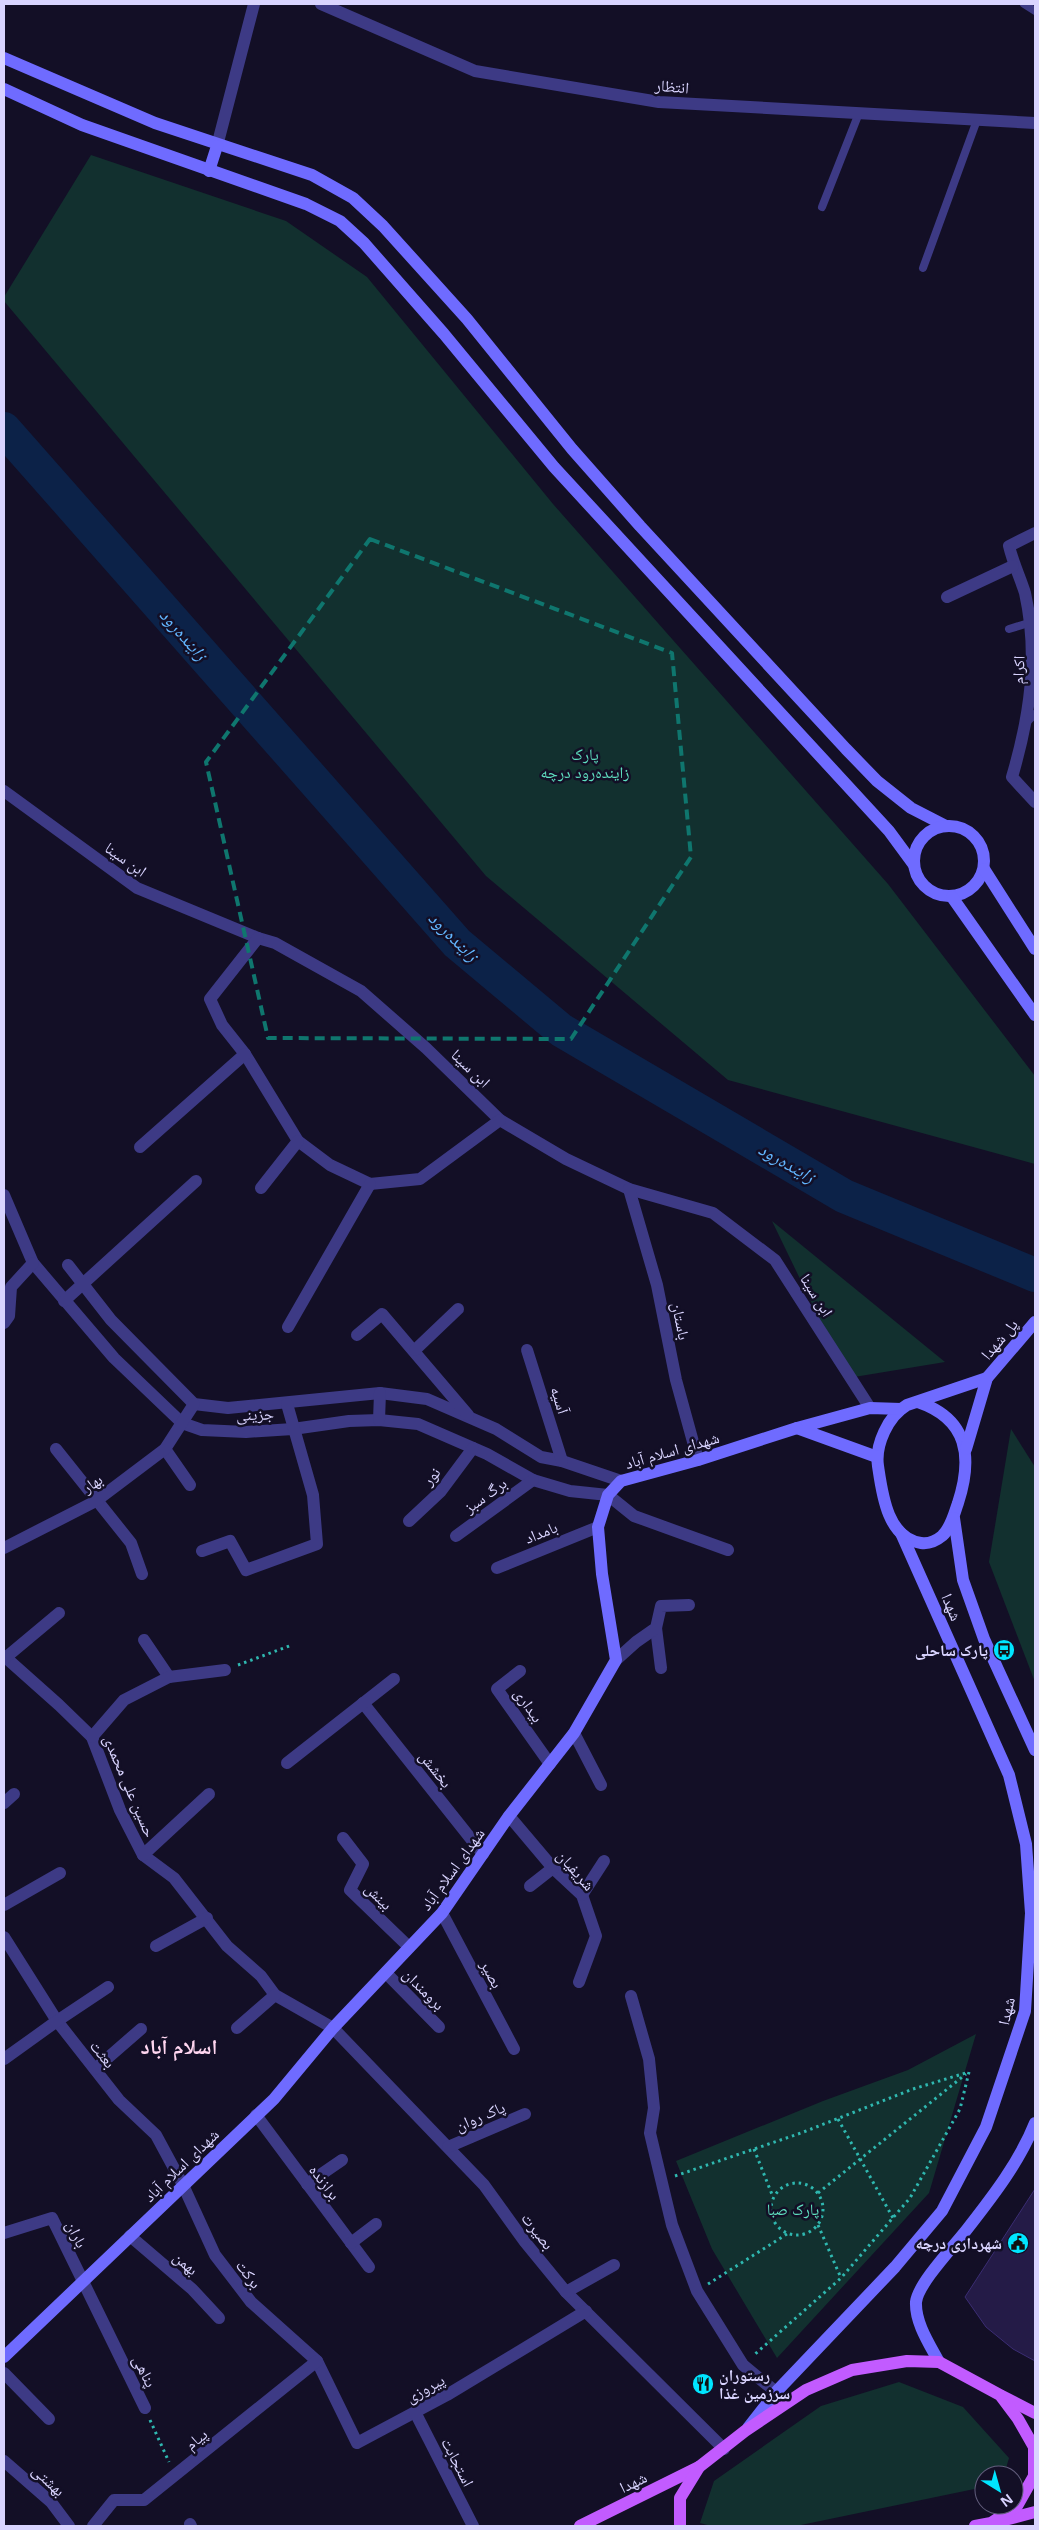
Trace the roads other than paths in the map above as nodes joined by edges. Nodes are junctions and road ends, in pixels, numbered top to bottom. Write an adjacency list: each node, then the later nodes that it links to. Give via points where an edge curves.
1 (254, 4): 10 (street)
2 (321, 4): 7 (street, انتظار, via 475,71 659,102)
3 (1024, 4): 4 (lane)
4 (1035, 11)
5 (4, 58): 10 (street, via 120,109)
6 (4, 89): 11 (street, via 82,125)
7 (859, 113): 8 (street, انتظار); 12 (lane)
8 (977, 120): 9 (street, انتظار); 13 (lane)
9 (1035, 123)
10 (218, 146): 11 (street); 22 (street, via 312,175 353,198 384,226 466,319 572,449 839,742 877,781 911,808)
11 (209, 171): 23 (street, via 306,204 340,221 364,243 554,467 889,831)
12 (822, 207)
13 (923, 268)
14 (1035, 533): 15 (street, via 1009,546)
15 (1013, 566): 16 (street); 17 (street, اکرام)
16 (947, 597)
17 (1033, 621): 18 (lane); 19 (street, اکرام)
18 (1009, 629)
19 (1032, 718): 21 (street, اکرام, via 1012,777)
20 (4, 791): 26 (street, ابن سینا, via 138,888)
21 (1035, 802)
22 (946, 826): 23 (street, via 935,828 922,839 914,853); 24 (street, via 968,831 976,838 983,853)
23 (914, 865): 25 (street, via 922,885 931,892)
24 (984, 869): 25 (street, via 972,888); 27 (street)
25 (952, 897): 28 (street)
26 (258, 938): 29 (street, via 210,999 222,1025); 30 (street, ابن سینا, via 276,943 361,991)
27 (1035, 949)
28 (1035, 1015)
29 (245, 1054): 31 (street); 32 (street)
30 (500, 1120): 34 (street, via 420,1179); 36 (street, ابن سینا, via 566,1160)
31 (298, 1140): 34 (street, via 330,1165); 35 (street)
32 (140, 1147)
33 (196, 1181): 40 (street)
34 (370, 1184): 45 (street)
35 (261, 1188)
36 (629, 1189): 54 (street, ابن سینا, via 713,1213 776,1260); 66 (street, باستان, via 657,1285 676,1380)
37 (4, 1195): 38 (street, جزینی)
38 (34, 1264): 41 (street, جزینی); 44 (street, via 11,1287 9,1316)
39 (68, 1265): 40 (street)
40 (84, 1285): 41 (street); 52 (street, via 111,1320)
41 (64, 1301): 58 (street, جزینی, via 127,1371)
42 (458, 1309): 47 (street)
43 (1035, 1322): 49 (street, پل شهدا)
44 (4, 1323)
45 (288, 1328)
46 (358, 1335): 47 (street, via 382,1314)
47 (415, 1350): 56 (street)
48 (527, 1350): 67 (street, آسیه)
49 (987, 1378): 51 (street); 64 (street)
50 (380, 1393): 53 (street); 56 (street, via 427,1399); 57 (street)
51 (918, 1402): 55 (street); 64 (street, via 933,1407 947,1418 960,1433)
52 (194, 1404): 53 (street, via 228,1408); 58 (street, بهار)
53 (288, 1404): 60 (street)
54 (870, 1408): 55 (street, شهدای اسلام آباد); 59 (street, شهدای اسلام آباد)
55 (901, 1409): 65 (street, via 878,1441)
56 (469, 1416): 67 (street, via 496,1428 541,1457)
57 (379, 1420): 60 (street, جزینی); 61 (street, جزینی, via 418,1424)
58 (182, 1423): 60 (street, جزینی, via 202,1430); 63 (street, بهار)
59 (797, 1428): 65 (street); 66 (street, شهدای اسلام آباد)
60 (293, 1429): 80 (street, via 313,1495 317,1544 246,1570 230,1541)
61 (473, 1448): 68 (street, جزینی); 74 (street, نور, via 441,1491)
62 (56, 1449): 72 (street)
63 (166, 1449): 70 (street); 72 (street, بهار)
64 (966, 1450): 73 (street, via 964,1483)
65 (876, 1457): 76 (street, via 882,1496)
66 (698, 1460): 69 (street, شهدای اسلام آباد)
67 (562, 1461): 69 (street)
68 (533, 1480): 71 (street, جزینی, via 570,1491); 77 (street, برگ سبز)
69 (621, 1481): 71 (street, شهدای اسلام آباد)
70 (190, 1485)
71 (608, 1495): 75 (street, شهدای اسلام آباد); 79 (street, via 634,1516)
72 (96, 1502): 78 (street, بهار); 82 (street, via 131,1543)
73 (954, 1516): 76 (street, via 944,1534 928,1544 913,1542); 97 (street, شهدا, via 958,1563 963,1580 984,1639)
74 (409, 1521)
75 (598, 1527): 81 (street, بامداد); 88 (street, شهدای اسلام آباد)
76 (900, 1533): 154 (street, شهدا, via 1009,1776 1026,1844 1031,1912 1025,2011 986,2127 942,2211 895,2267)
77 (456, 1536)
78 (4, 1548)
79 (728, 1550)
80 (202, 1551)
81 (497, 1568)
82 (142, 1574)
83 (690, 1605): 85 (street, via 661,1606)
84 (59, 1612): 87 (street)
85 (656, 1628): 88 (street); 89 (street)
86 (144, 1640): 92 (street)
87 (4, 1658): 96 (street, حسین علی محمدی)
88 (616, 1660): 95 (street, شهدای اسلام آباد)
89 (661, 1668)
90 (225, 1670): 92 (street)
91 (520, 1672): 99 (street, بیداری, via 497,1689)
92 (169, 1677): 96 (street, via 124,1700)
93 (394, 1679): 94 (street)
94 (363, 1703): 98 (street); 106 (street, بخشش)
95 (574, 1733): 99 (street, شهدای اسلام آباد); 100 (street)
96 (92, 1737): 107 (street, حسین علی محمدی, via 120,1810)
97 (1035, 1750)
98 (287, 1763)
99 (550, 1764): 104 (street, شهدای اسلام آباد)
100 (601, 1785)
101 (14, 1794): 103 (street)
102 (209, 1794): 107 (street)
103 (4, 1803)
104 (509, 1816): 106 (street, شهدای اسلام آباد); 109 (street, شریفیان)
105 (343, 1838): 118 (street, بینش, via 363,1864 350,1890)
106 (482, 1854): 114 (street, شهدای اسلام آباد)
107 (143, 1855): 115 (street, حسین علی محمدی, via 174,1878)
108 (604, 1861): 112 (street)
109 (553, 1868): 111 (street); 112 (street, شریفیان)
110 (60, 1873): 113 (street)
111 (530, 1886)
112 (582, 1895): 120 (street, شریفیان, via 596,1936)
113 (4, 1905)
114 (442, 1914): 118 (street, شهدای اسلام آباد); 129 (street, بصیر)
115 (207, 1918): 117 (street); 122 (street, حسین علی محمدی, via 227,1946 261,1976)
116 (5, 1942): 124 (street, بعثت)
117 (156, 1946)
118 (409, 1947): 119 (street, شهدای اسلام آباد)
119 (386, 1973): 125 (street, برومندان); 127 (street, شهدای اسلام آباد)
120 (579, 1982)
121 (108, 1987): 124 (street)
122 (275, 1995): 126 (street); 127 (street, حسین علی محمدی)
123 (631, 1996): 154 (street, via 649,2059 654,2108 650,2133 672,2225 697,2291 742,2366)
124 (56, 2021): 130 (street); 131 (street, بعثت)
125 (439, 2027)
126 (237, 2028)
127 (333, 2028): 133 (street, شهدای اسلام آباد); 136 (street, بصیرت)
128 (141, 2030): 131 (street)
129 (514, 2050)
130 (4, 2060)
131 (95, 2069): 139 (street, بعثت, via 118,2100 156,2135)
132 (525, 2114): 136 (street, پاک روان)
133 (256, 2116): 138 (street, برازنده); 139 (street, شهدای اسلام آباد)
134 (1035, 2123): 135 (street)
135 (1031, 2144): 152 (street, via 928,2278 916,2302 920,2326)
136 (448, 2147): 147 (street, بصیرت, via 484,2185 524,2242)
137 (342, 2160): 138 (street)
138 (307, 2184): 143 (street, برازنده)
139 (184, 2185): 142 (street, شهدای اسلام آباد); 151 (street, برکت, via 215,2255 250,2302)
140 (376, 2224): 143 (street)
141 (4, 2233): 146 (street, باران, via 52,2218)
142 (130, 2236): 146 (street, شهدای اسلام آباد); 149 (street, بهمن, via 192,2289)
143 (351, 2243): 145 (street, برازنده)
144 (614, 2265): 147 (street)
145 (369, 2267)
146 (83, 2281): 150 (street, شهدای اسلام آباد); 156 (street, پناهی)
147 (566, 2292): 148 (street, بصیرت)
148 (586, 2311): 157 (street, پیروزی); 161 (street, بصیرت)
149 (219, 2318)
150 (4, 2357)
151 (317, 2361): 157 (street, پیروزی, via 357,2443); 167 (street, پیام, via 144,2500 114,2500)
152 (939, 2362): 155 (main road); 160 (main road, via 907,2361 852,2370 806,2390)
153 (4, 2373): 159 (street)
154 (776, 2392): 160 (street, شهدا)
155 (1000, 2395): 158 (main road); 165 (main road, via 1034,2448 1034,2476 1017,2506)
156 (145, 2408)
157 (415, 2412): 168 (street, استجابت)
158 (1035, 2413)
159 (48, 2419)
160 (745, 2431): 161 (main road)
161 (724, 2449): 163 (main road)
162 (4, 2461): 166 (street, بهشتی, via 52,2502)
163 (700, 2467): 169 (main road, شهدا); 170 (main road, via 680,2498)
164 (1035, 2512): 165 (main road)
165 (991, 2523): 171 (main road); 172 (street)
166 (70, 2526)
167 (92, 2526)
168 (473, 2526)
169 (580, 2526)
170 (680, 2526)
171 (975, 2526)
172 (1008, 2526)

